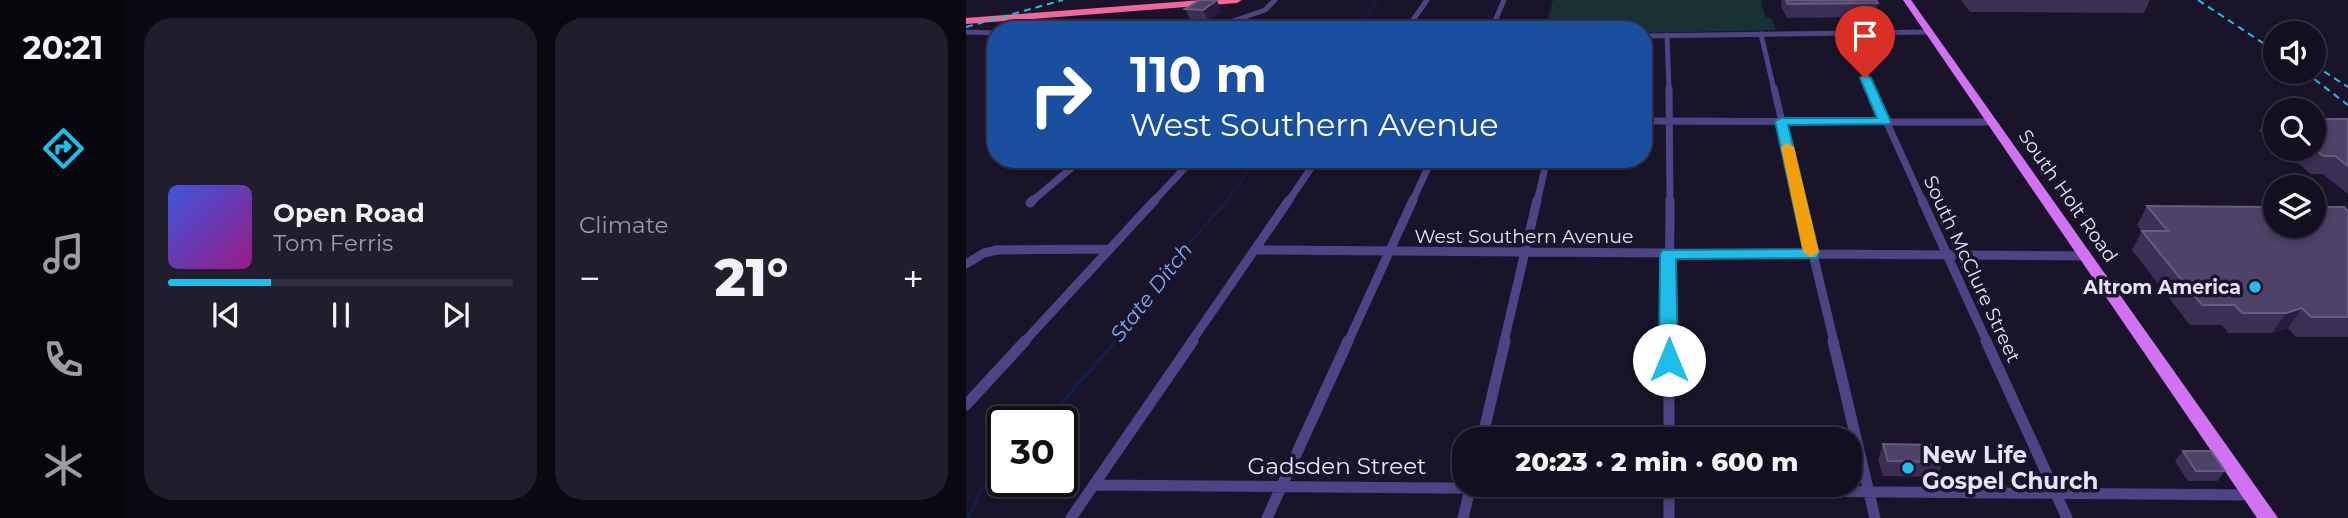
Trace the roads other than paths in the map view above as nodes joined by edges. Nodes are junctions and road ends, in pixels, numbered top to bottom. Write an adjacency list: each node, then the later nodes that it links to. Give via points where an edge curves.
1 (1196, 0): 7 (highway)
2 (1237, 0): 7 (highway)
3 (1275, 0): 8 (street, via 1268,9)
4 (1427, 0): 9 (street)
5 (1504, 0): 10 (street)
6 (1908, 0): 12 (main road, South Holt Road)
7 (966, 20)
8 (1233, 21)
9 (1412, 21)
10 (1495, 21)
11 (966, 32): 13 (street)
12 (1930, 32): 15 (street); 22 (main road, South Holt Road)
13 (987, 33)
14 (1762, 34): 15 (street); 17 (street); 20 (street)
15 (1846, 34): 21 (street, South McClure Street)
16 (1652, 36): 17 (street)
17 (1667, 36): 19 (street)
18 (1652, 121): 19 (street)
19 (1670, 121): 20 (street); 33 (street)
20 (1781, 121): 21 (street); 34 (street)
21 (1885, 122): 22 (street); 35 (street, South McClure Street)
22 (1993, 122): 36 (main road, South Holt Road)
23 (1071, 168): 28 (street)
24 (1185, 168): 29 (street)
25 (1311, 168): 30 (street)
26 (1428, 168): 31 (street)
27 (1545, 168): 32 (street)
28 (1030, 203)
29 (1110, 249): 37 (street, via 1008,250 984,253); 38 (street)
30 (1255, 250): 31 (street, West Southern Avenue); 41 (street)
31 (1387, 253): 32 (street, West Southern Avenue); 42 (street)
32 (1525, 253): 33 (street, West Southern Avenue); 39 (street)
33 (1668, 254): 34 (street, West Southern Avenue); 40 (street)
34 (1812, 254): 35 (street, West Southern Avenue); 45 (street)
35 (1946, 255): 36 (street, West Southern Avenue); 46 (street, South McClure Street)
36 (2087, 256): 47 (main road, South Holt Road)
37 (966, 264)
38 (966, 405)
39 (1485, 427)
40 (1669, 427)
41 (1094, 485): 42 (street, Gadsden Street); 50 (street)
42 (1281, 487): 43 (street, Gadsden Street); 51 (street)
43 (1452, 487)
44 (1862, 492): 45 (street, Gadsden Street)
45 (1869, 492): 46 (street, Gadsden Street); 54 (street)
46 (2056, 493): 47 (street, Gadsden Street); 55 (street, South McClure Street)
47 (2252, 495): 56 (main road, South Holt Road)
48 (1468, 497): 52 (street)
49 (1669, 497): 53 (street)
50 (1071, 518)
51 (1267, 518)
52 (1463, 518)
53 (1669, 518)
54 (1875, 518)
55 (2067, 518)
56 (2268, 518)

